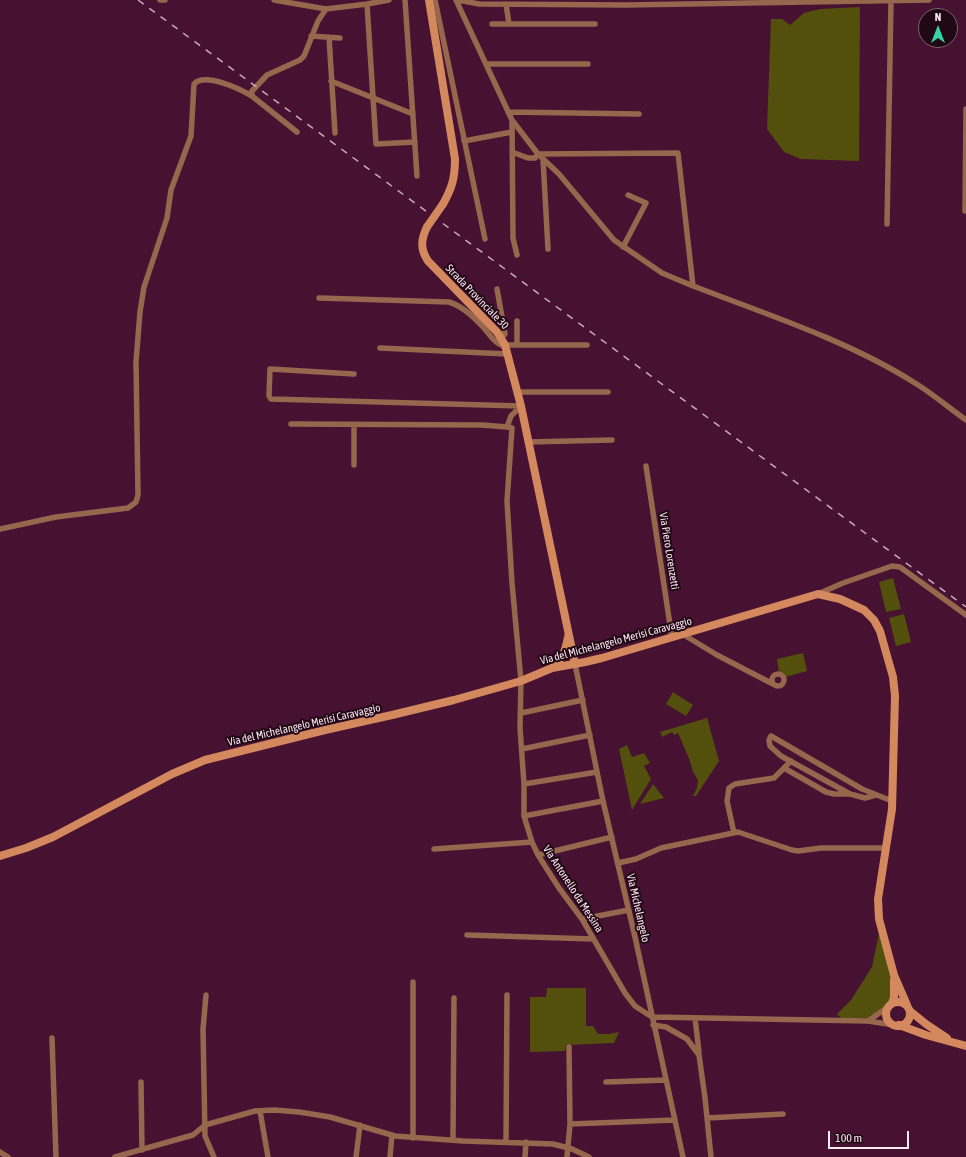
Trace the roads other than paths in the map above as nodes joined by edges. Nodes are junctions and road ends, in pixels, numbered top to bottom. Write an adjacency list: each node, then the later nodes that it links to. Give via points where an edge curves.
1 (160, 0): 2 (street)
2 (165, 0)
3 (274, 0): 19 (street)
4 (389, 0): 17 (street)
5 (405, 0): 33 (street)
6 (429, 0): 56 (street, Strada Provinciale 30, bridge, via 455,159 455,176 451,190 422,237 424,254 492,326)
7 (435, 0): 39 (street)
8 (457, 0): 18 (street, via 480,4); 26 (street)
9 (920, 0): 10 (street); 12 (street)
10 (929, 0)
11 (867, 1): 12 (street); 16 (street)
12 (891, 1): 47 (street)
13 (579, 2): 14 (street); 18 (street)
14 (627, 2): 15 (street)
15 (706, 2): 16 (street)
16 (735, 2)
17 (367, 4): 19 (street); 30 (street)
18 (506, 4): 21 (street)
19 (326, 8): 23 (street)
20 (492, 24): 21 (street)
21 (509, 24): 22 (street)
22 (595, 24)
23 (311, 36): 24 (street); 29 (street, via 304,56 267,75 252,91)
24 (329, 37): 25 (street); 28 (street)
25 (340, 38)
26 (487, 64): 27 (street); 32 (street)
27 (588, 64)
28 (331, 81): 30 (street); 38 (street)
29 (252, 96): 36 (street); 73 (street, via 216,81 201,80 194,84 191,136 171,190 167,218 144,287 140,312 136,362 136,502 117,511 56,517)
30 (373, 98): 33 (street); 40 (street, via 376,144)
31 (966, 109): 46 (street)
32 (508, 112): 34 (street); 35 (street)
33 (413, 114): 40 (street)
34 (640, 114)
35 (512, 120): 37 (street); 42 (street)
36 (297, 132)
37 (512, 132): 39 (street, via 488,139); 41 (street)
38 (335, 133)
39 (464, 141): 48 (street)
40 (415, 142): 44 (street)
41 (512, 152): 42 (street, via 528,158 535,158); 51 (street, via 513,238)
42 (538, 154): 43 (street); 52 (street, via 678,153)
43 (543, 159): 49 (street); 50 (street)
44 (417, 176)
45 (628, 195): 49 (street, via 646,203)
46 (965, 211)
47 (887, 224)
48 (485, 240)
49 (623, 247): 52 (street, via 662,273)
50 (548, 249)
51 (517, 255)
52 (693, 286): 65 (street, via 866,356 914,382)
53 (497, 289): 56 (street, via 505,334)
54 (319, 298): 56 (street, via 449,302 459,306 476,320 495,342 501,345)
55 (517, 321): 57 (street)
56 (503, 342): 57 (street); 60 (street, Strada Provinciale 30)
57 (517, 345): 58 (street)
58 (587, 345)
59 (380, 348): 60 (street)
60 (507, 354): 62 (street, Strada Provinciale 30)
61 (354, 374): 64 (street, via 270,369 268,396 271,399)
62 (517, 392): 63 (street); 64 (street, Strada Provinciale 30)
63 (608, 392)
64 (521, 406): 68 (street, via 511,416); 70 (street, Strada Provinciale 30)
65 (966, 420)
66 (291, 424): 67 (street)
67 (354, 425): 68 (street); 71 (street)
68 (507, 427): 81 (street, Via Antonello da Messina, via 512,428 507,501)
69 (612, 440): 70 (street)
70 (528, 442): 76 (street, Strada Provinciale 30)
71 (354, 465)
72 (646, 466): 78 (street, Via Piero Lorenzetti)
73 (0, 528)
74 (818, 594): 75 (street, via 892,566 900,567); 77 (street, Via del Michelangelo Merisi Caravaggio); 94 (street, Via del Michelangelo Merisi Caravaggio, via 840,599 864,610 880,631 893,677)
75 (966, 615)
76 (568, 632): 79 (street, Strada Provinciale 30); 80 (street, via 565,652)
77 (684, 634): 78 (street, Via del Michelangelo Merisi Caravaggio); 82 (street, via 717,655)
78 (672, 638): 79 (street, Via del Michelangelo Merisi Caravaggio)
79 (575, 664): 80 (street, Via del Michelangelo Merisi Caravaggio); 83 (street, Via Michelangelo)
80 (552, 668): 81 (street, Via del Michelangelo Merisi Caravaggio)
81 (521, 681): 84 (street, Via Antonello da Messina); 101 (street, Via del Michelangelo Merisi Caravaggio, via 446,702 206,760 172,774 53,837)
82 (773, 684)
83 (583, 700): 84 (street); 85 (street, Via Michelangelo)
84 (521, 713): 86 (street, Via Antonello da Messina)
85 (590, 735): 86 (street); 89 (street, Via Michelangelo)
86 (522, 749): 90 (street, Via Antonello da Messina)
87 (791, 761): 88 (street); 91 (street); 92 (street, via 770,746 771,736)
88 (784, 768): 91 (street, via 826,792); 96 (street, via 774,778 735,784 729,788 727,801)
89 (597, 772): 90 (street); 93 (street, Via Michelangelo)
90 (524, 784): 95 (street, Via Antonello da Messina)
91 (850, 794): 92 (street, via 866,798)
92 (876, 795): 94 (street)
93 (603, 801): 95 (street); 97 (street, Via Michelangelo)
94 (892, 801): 99 (street, Via del Michelangelo Merisi Caravaggio)
95 (524, 816): 98 (street, Via Antonello da Messina)
96 (734, 833): 99 (street, via 738,832 798,851 821,848); 103 (street, via 661,848 636,859)
97 (612, 837): 102 (street); 103 (street, Via Michelangelo)
98 (532, 842): 100 (street); 102 (street, Via Antonello da Messina)
99 (886, 848): 108 (street, Via del Michelangelo Merisi Caravaggio, via 878,899 879,919)
100 (434, 849)
101 (0, 856)
102 (538, 856): 105 (street, Via Antonello da Messina)
103 (618, 863): 104 (street, Via Michelangelo)
104 (629, 910): 105 (street); 115 (street, Via Michelangelo)
105 (582, 919): 107 (street, Via Antonello da Messina)
106 (467, 935): 107 (street)
107 (594, 939): 115 (street, Via Antonello da Messina, via 625,993 635,1006)
108 (894, 975): 113 (street, Via del Michelangelo Merisi Caravaggio); 114 (street, Via del Michelangelo Merisi Caravaggio)
109 (413, 982): 136 (street)
110 (206, 995): 133 (street, via 203,1029)
111 (507, 995): 138 (street)
112 (454, 998): 137 (street)
113 (890, 1005): 114 (street, via 898,1002); 117 (street); 119 (street, via 887,1015 890,1022)
114 (908, 1008): 119 (street, via 908,1021); 121 (street)
115 (652, 1017): 116 (street); 118 (street, Via Michelangelo)
116 (695, 1018): 117 (street); 124 (street)
117 (868, 1021): 119 (street)
118 (654, 1024): 124 (street, via 666,1027 687,1039); 125 (street, Via Michelangelo)
119 (896, 1025): 121 (street)
120 (52, 1038): 144 (street)
121 (954, 1043): 122 (street)
122 (966, 1046)
123 (569, 1047): 132 (street)
124 (699, 1055): 130 (street)
125 (666, 1080): 127 (street); 131 (street, Via Michelangelo)
126 (141, 1082): 141 (street)
127 (606, 1082)
128 (260, 1111): 133 (street); 134 (street, via 299,1112); 147 (street)
129 (784, 1114): 130 (street)
130 (707, 1118): 154 (street)
131 (675, 1120): 132 (street); 153 (street, Via Michelangelo)
132 (570, 1124): 140 (street)
133 (205, 1125): 141 (street, via 192,1135); 146 (street, via 204,1136)
134 (360, 1125): 135 (street); 148 (street)
135 (392, 1135): 136 (street); 149 (street)
136 (413, 1138): 137 (street)
137 (453, 1140): 138 (street)
138 (506, 1142): 139 (street)
139 (526, 1142): 140 (street); 150 (street)
140 (568, 1148): 151 (street); 152 (street)
141 (142, 1150): 145 (street)
142 (0, 1152): 143 (street)
143 (8, 1157)
144 (56, 1157)
145 (115, 1157)
146 (214, 1157)
147 (268, 1157)
148 (356, 1157)
149 (390, 1157)
150 (525, 1157)
151 (567, 1157)
152 (589, 1157)
153 (682, 1157)
154 (711, 1157)

